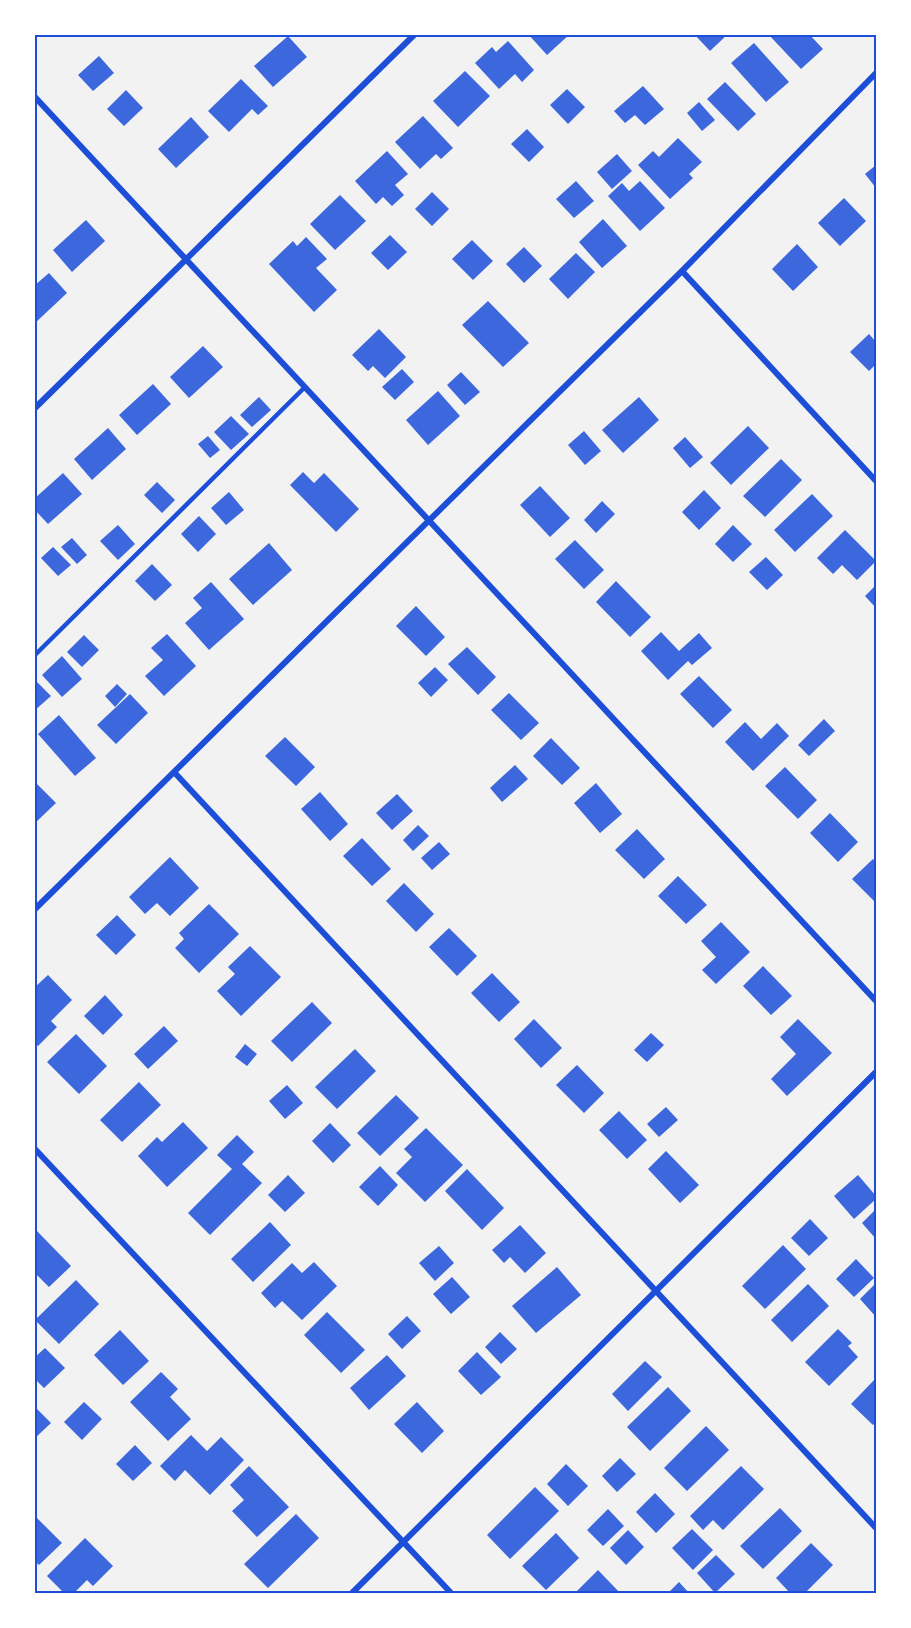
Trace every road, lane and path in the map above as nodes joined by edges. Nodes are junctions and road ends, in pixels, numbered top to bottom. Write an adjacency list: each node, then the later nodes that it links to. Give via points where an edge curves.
1 (416, 34): 4 (street)
2 (876, 73): 5 (street)
3 (34, 96): 4 (street)
4 (186, 259): 6 (street); 7 (street)
5 (682, 271): 8 (street); 9 (street)
6 (305, 387): 9 (street); 10 (lane)
7 (34, 409)
8 (876, 481)
9 (429, 520): 11 (street); 13 (street)
10 (34, 656)
11 (174, 772): 12 (street); 16 (street)
12 (34, 910)
13 (876, 1001)
14 (876, 1072): 16 (street)
15 (34, 1148): 18 (street)
16 (656, 1291): 17 (street); 18 (street)
17 (876, 1528)
18 (403, 1542): 19 (street); 20 (street)
19 (351, 1593)
20 (452, 1593)

